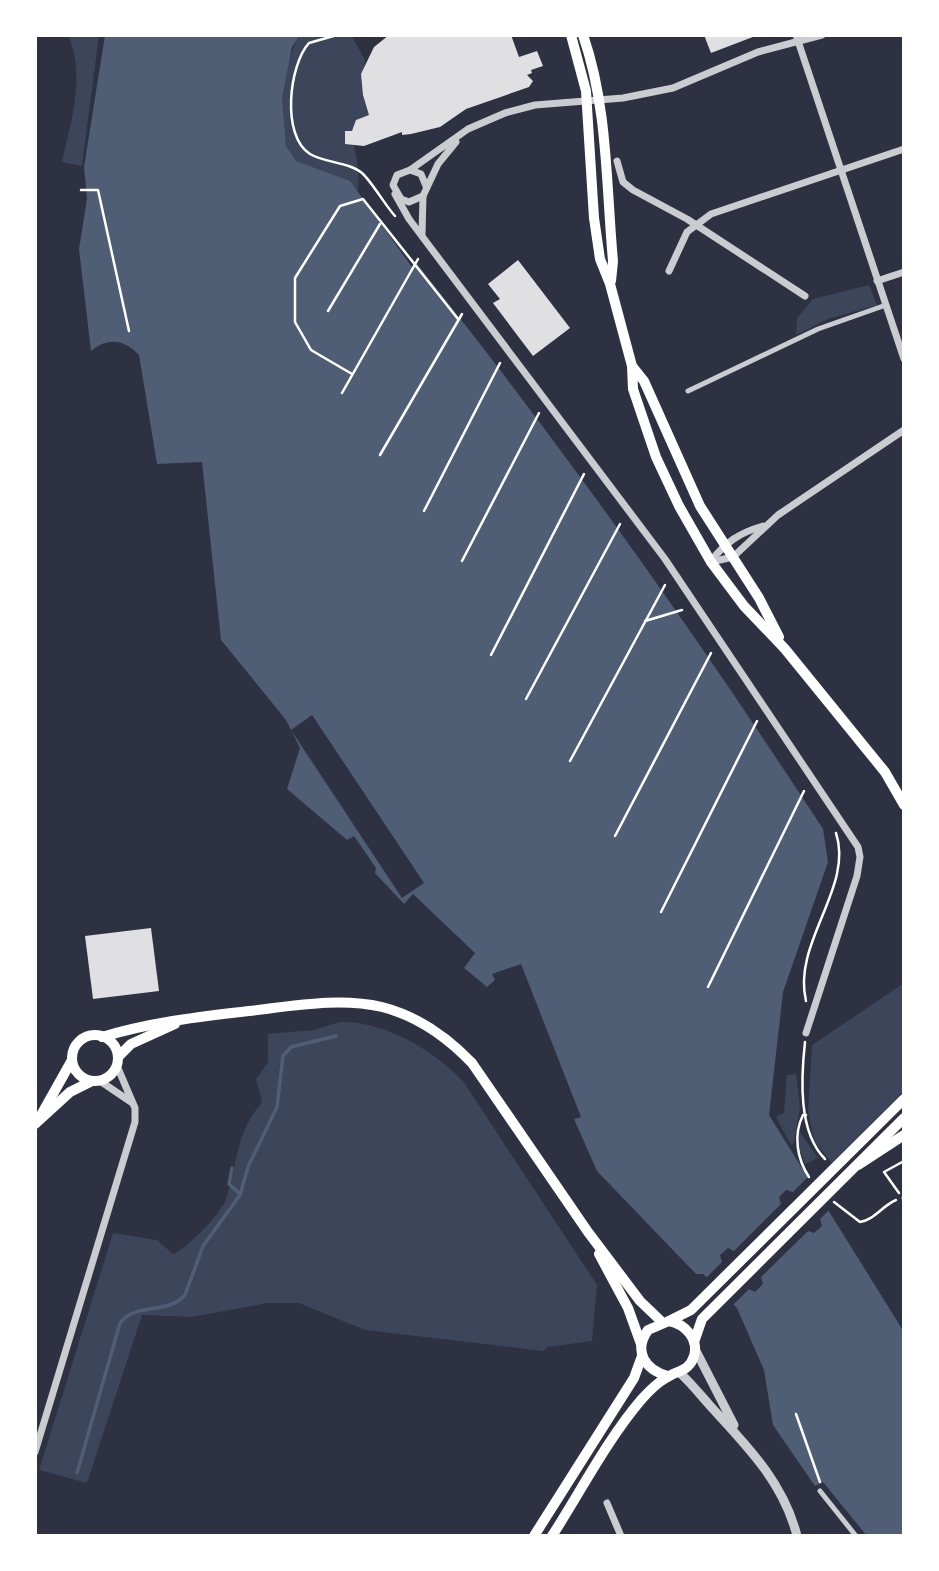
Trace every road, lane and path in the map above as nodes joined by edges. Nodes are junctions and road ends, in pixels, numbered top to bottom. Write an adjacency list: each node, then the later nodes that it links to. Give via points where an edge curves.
1 (337, 35): 18 (path, via 309,43 304,49 294,77 291,113 296,134 307,152 361,172)
2 (571, 35): 7 (main road)
3 (583, 35): 6 (main road)
4 (822, 35): 5 (street)
5 (797, 38): 6 (street, via 673,88); 11 (street)
6 (599, 100): 7 (street); 26 (main road, via 613,261)
7 (586, 102): 8 (street, via 535,105); 26 (main road, via 594,218 600,258)
8 (468, 129): 12 (street); 13 (street)
9 (904, 149): 11 (street)
10 (617, 161): 19 (street, via 623,183)
11 (839, 168): 19 (street, via 736,204); 25 (street)
12 (410, 170): 13 (street, via 421,174); 15 (street, via 395,178)
13 (426, 186): 16 (street)
14 (81, 190): 32 (path, via 98,190)
15 (395, 194): 16 (street, via 409,202); 20 (street)
16 (423, 196): 20 (street)
17 (380, 224): 29 (path)
18 (402, 225)
19 (695, 225): 23 (street, via 677,249); 27 (street)
20 (422, 236): 70 (street, via 665,559 858,847 857,876)
21 (418, 259): 22 (path)
22 (414, 264): 31 (path); 36 (path); 36 (path, via 363,199 340,206 295,278 295,322 311,350)
23 (669, 271)
24 (904, 272): 25 (street)
25 (877, 281): 28 (street)
26 (610, 284): 35 (main road)
27 (805, 296)
28 (886, 305): 33 (street); 37 (street, via 818,329)
29 (328, 311)
30 (462, 314): 31 (path)
31 (458, 319): 41 (path)
32 (129, 331)
33 (904, 359)
34 (500, 363): 43 (path)
35 (632, 366): 46 (main road, via 644,381 695,497); 49 (main road, via 633,389 650,443)
36 (352, 374): 38 (path)
37 (688, 391)
38 (342, 393)
39 (539, 413): 48 (path)
40 (904, 430): 45 (street)
41 (380, 455)
42 (584, 474): 55 (path)
43 (424, 511)
44 (620, 524): 56 (path)
45 (764, 526): 46 (street); 47 (street, via 746,549)
46 (724, 544): 47 (main road); 49 (street)
47 (733, 557): 49 (street); 53 (main road)
48 (462, 561)
49 (711, 562): 53 (main road)
50 (665, 585): 52 (path)
51 (682, 610): 52 (path)
52 (644, 621): 58 (path)
53 (785, 649): 59 (main road)
54 (711, 653): 64 (path)
55 (491, 655)
56 (526, 699)
57 (757, 721): 65 (path)
58 (570, 761)
59 (885, 772): 60 (main road); 62 (main road)
60 (904, 786)
61 (804, 791): 66 (path)
62 (904, 805)
63 (833, 822): 67 (path, via 839,866 803,968)
64 (615, 836)
65 (661, 912)
66 (708, 987)
67 (803, 988)
68 (182, 1021): 69 (main road, via 158,1022); 72 (main road, via 131,1044); 83 (main road, via 343,1003 382,1007 421,1022 472,1063)
69 (102, 1037): 71 (main road, via 82,1039); 72 (main road, via 113,1044)
70 (806, 1037): 80 (path, via 802,1066 810,1135)
71 (72, 1060): 73 (main road, via 78,1074); 77 (main road)
72 (118, 1062): 73 (main road, via 110,1077); 75 (street)
73 (96, 1081): 75 (street); 77 (main road, via 70,1092)
74 (904, 1099): 80 (main road)
75 (131, 1102): 92 (street, via 135,1114 131,1138)
76 (904, 1118): 81 (main road)
77 (36, 1122)
78 (904, 1135): 81 (main road)
79 (904, 1161): 82 (path)
80 (829, 1167): 84 (main road, via 701,1300)
81 (855, 1167): 86 (main road, via 710,1310 702,1319)
82 (884, 1172)
83 (588, 1232): 84 (main road, via 640,1301); 85 (main road, via 628,1308)
84 (666, 1322): 85 (main road, via 648,1330); 86 (main road, via 685,1328)
85 (641, 1344): 87 (main road)
86 (695, 1345): 88 (main road, via 692,1362); 91 (street)
87 (642, 1356): 89 (main road, via 654,1372); 95 (main road, via 634,1378)
88 (680, 1373): 89 (main road); 91 (street)
89 (668, 1376): 96 (main road, via 629,1416)
90 (796, 1415): 93 (path)
91 (740, 1436): 98 (street, via 785,1499)
92 (35, 1452)
93 (821, 1488): 99 (street)
94 (607, 1503): 97 (street)
95 (534, 1536)
96 (552, 1536)
97 (621, 1536)
98 (797, 1536)
99 (856, 1536)

